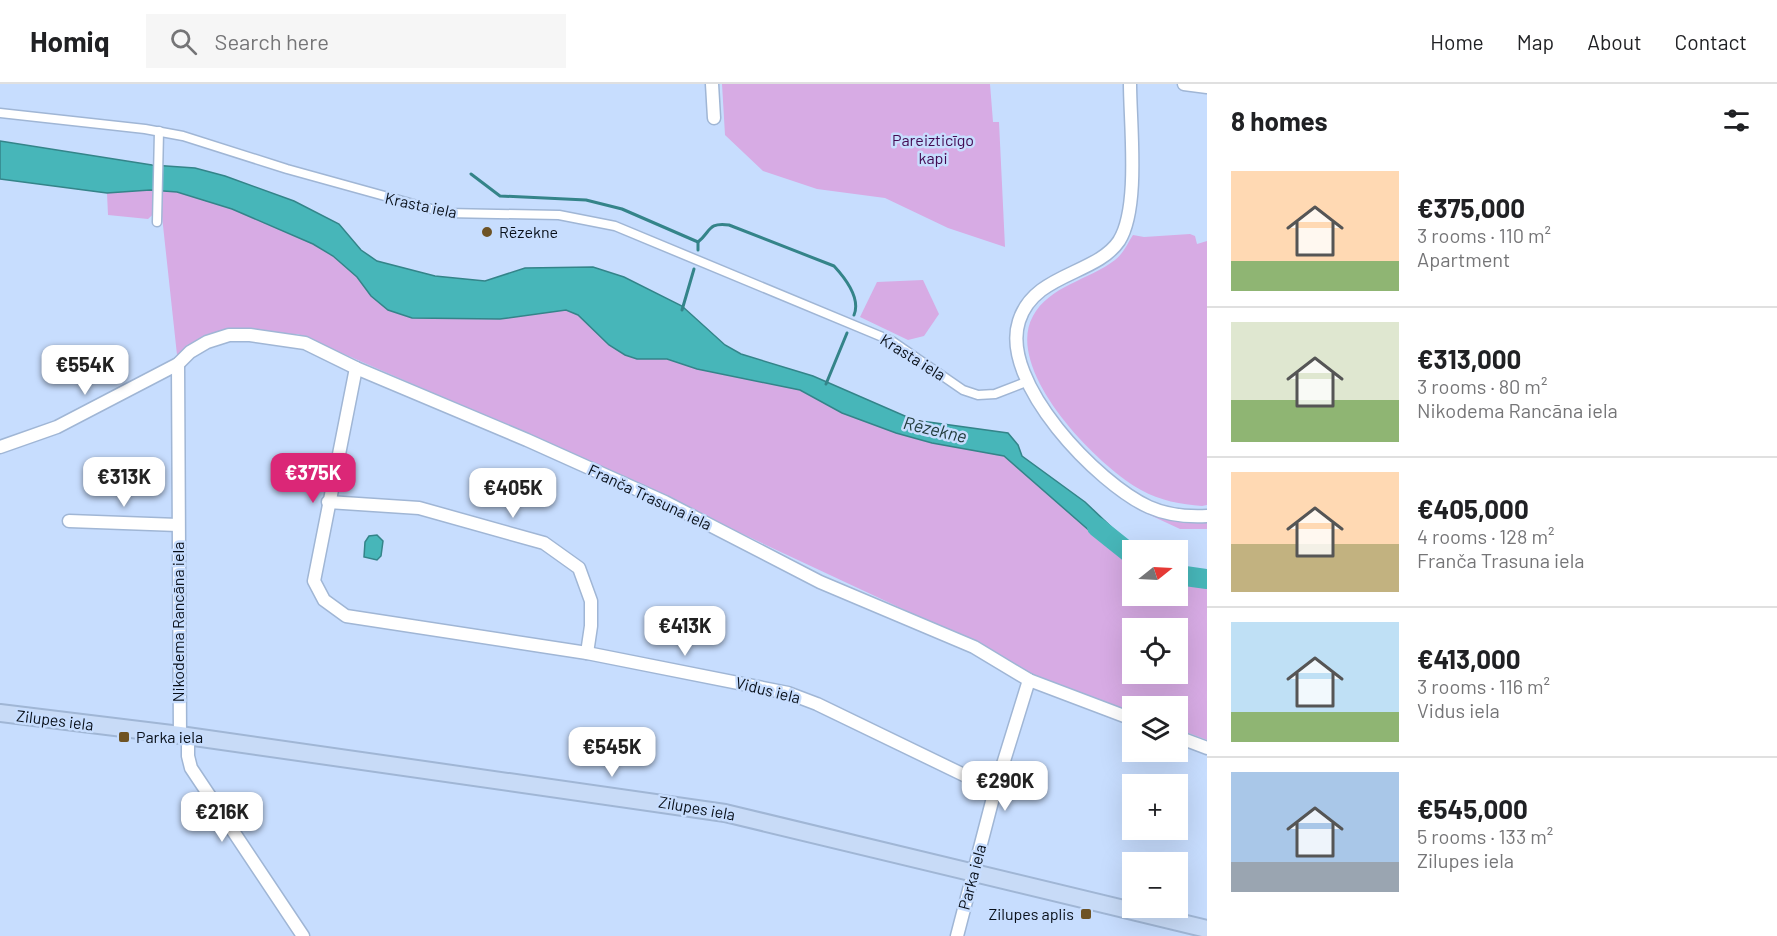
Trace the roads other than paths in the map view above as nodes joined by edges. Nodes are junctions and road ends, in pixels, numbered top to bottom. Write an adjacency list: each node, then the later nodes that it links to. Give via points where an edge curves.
1 (712, 84): 6 (street)
2 (1130, 84): 11 (street, via 1132,196 1126,225 1113,248 1042,289 1026,306 1018,322 1016,341)
3 (1184, 84): 4 (street)
4 (1207, 87)
5 (0, 113): 7 (street, Krasta iela)
6 (714, 118)
7 (159, 131): 8 (street); 11 (street, Krasta iela, via 446,213 559,214 615,226 892,341 963,390 978,395 995,394)
8 (157, 222)
9 (178, 364): 10 (street, Franča Trasuna iela, via 190,351 207,342 229,335 250,335 305,343); 12 (street, Franča Trasuna iela, via 57,427); 16 (street, Nikodema Rancāna iela)
10 (356, 368): 13 (street); 18 (street, Franča Trasuna iela, via 665,502 820,582 974,647)
11 (1026, 382): 14 (street, via 1053,423 1118,488 1164,512)
12 (0, 447)
13 (328, 502): 17 (street, via 419,508 544,543 579,568 591,601); 17 (street, Vidus iela, via 314,581 324,600 346,616)
14 (1207, 516)
15 (69, 521): 16 (street)
16 (178, 525): 21 (street, Nikodema Rancāna iela)
17 (587, 653): 24 (street, Vidus iela, via 788,693)
18 (1029, 680): 20 (street, Franča Trasuna iela); 24 (street, Parka iela)
19 (0, 713): 21 (main road, Zilupes iela)
20 (1122, 715)
21 (184, 736): 25 (main road, Zilupes iela, via 706,809); 27 (street, via 191,768)
22 (1188, 741): 23 (street)
23 (1207, 748)
24 (995, 790): 25 (street, Parka iela)
25 (974, 873): 26 (main road, Zilupes iela); 28 (street, Parka iela)
26 (1207, 929)
27 (303, 936)
28 (957, 936)

